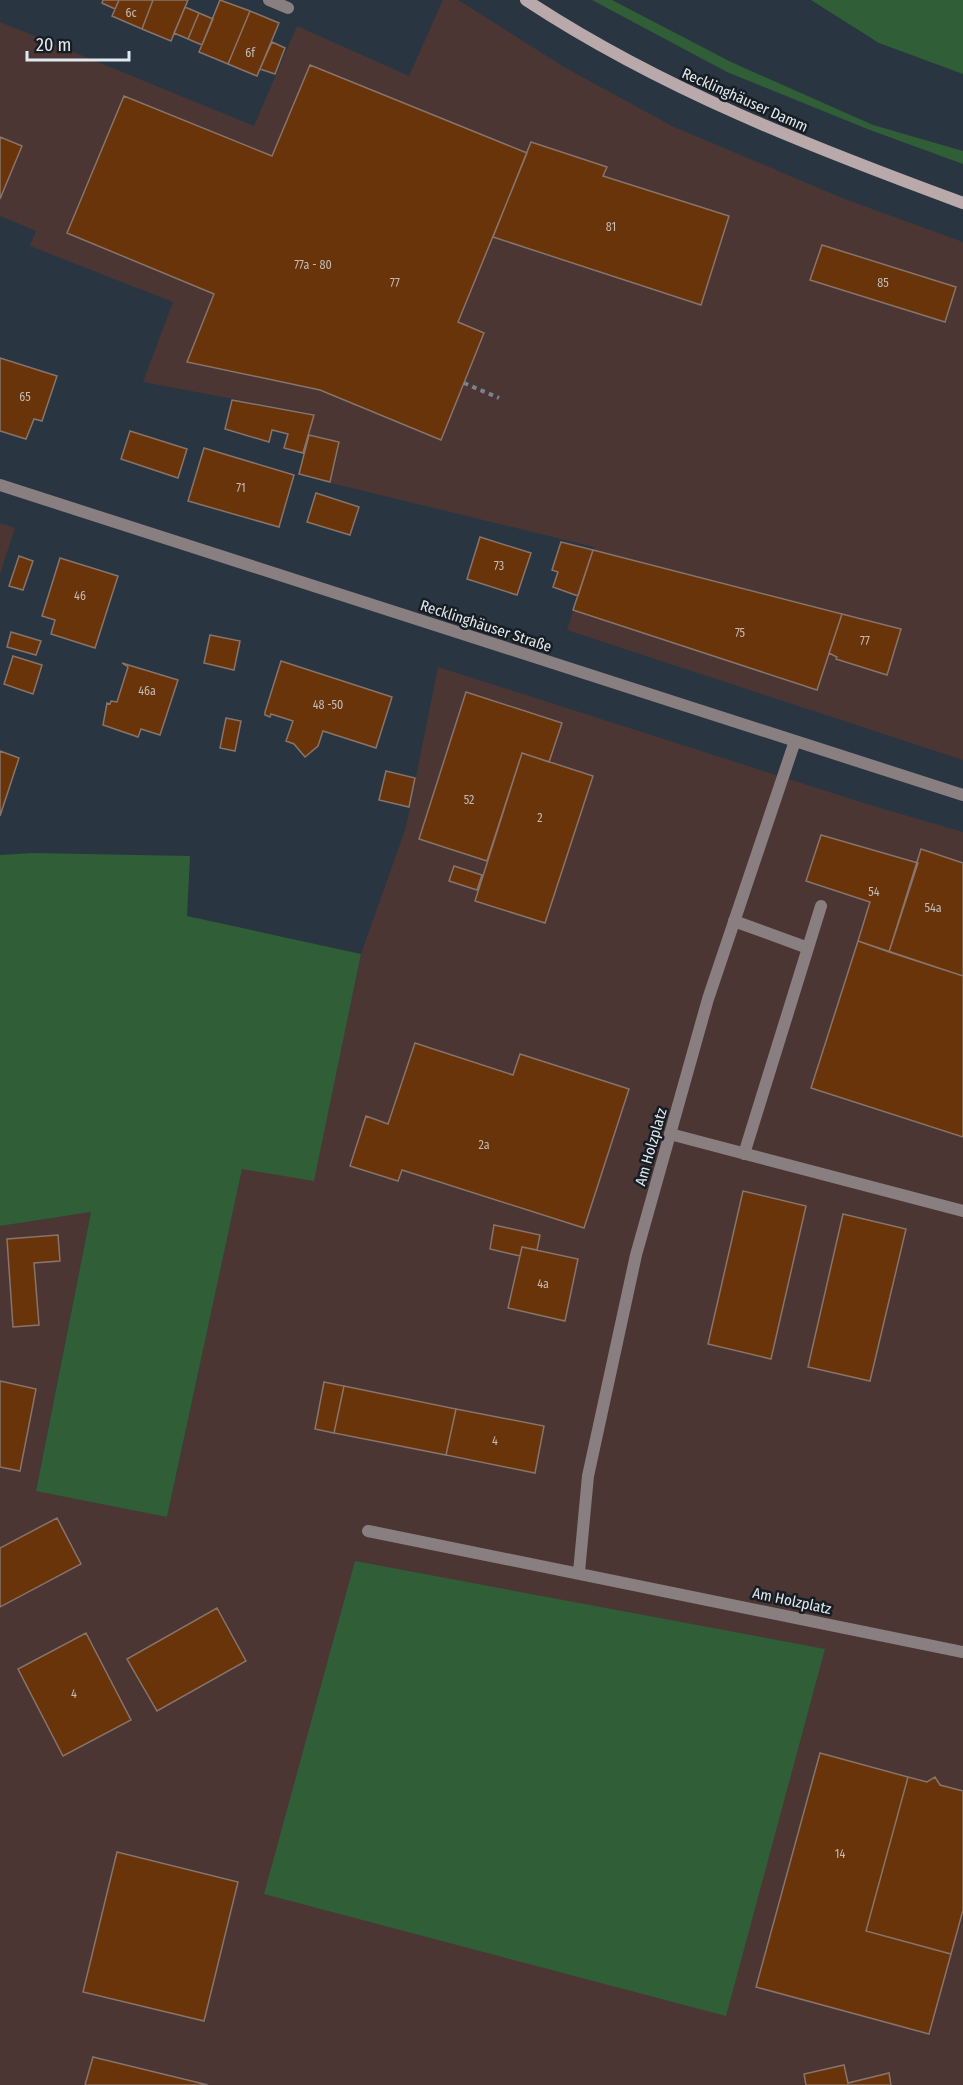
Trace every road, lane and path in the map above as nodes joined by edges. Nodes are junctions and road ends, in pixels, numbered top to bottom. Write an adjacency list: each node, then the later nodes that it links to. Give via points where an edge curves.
1 (269, 0): 3 (street)
2 (526, 0): 4 (main road, Recklinghäuser Damm, via 683,89 849,161)
3 (288, 8)
4 (963, 203)
5 (464, 383): 6 (path)
6 (499, 398)
7 (0, 485): 8 (street, Recklinghäuser Straße)
8 (795, 741): 9 (street, Recklinghäuser Straße); 11 (street, Am Holzplatz)
9 (963, 795)
10 (821, 906): 12 (street)
11 (734, 921): 12 (street); 13 (street, Am Holzplatz)
12 (808, 948): 14 (street)
13 (670, 1134): 14 (street); 17 (street, Am Holzplatz, via 636,1255 588,1476)
14 (744, 1154): 15 (street)
15 (963, 1211)
16 (368, 1531): 17 (street, Am Holzplatz)
17 (579, 1572): 18 (street, Am Holzplatz)
18 (963, 1652)

